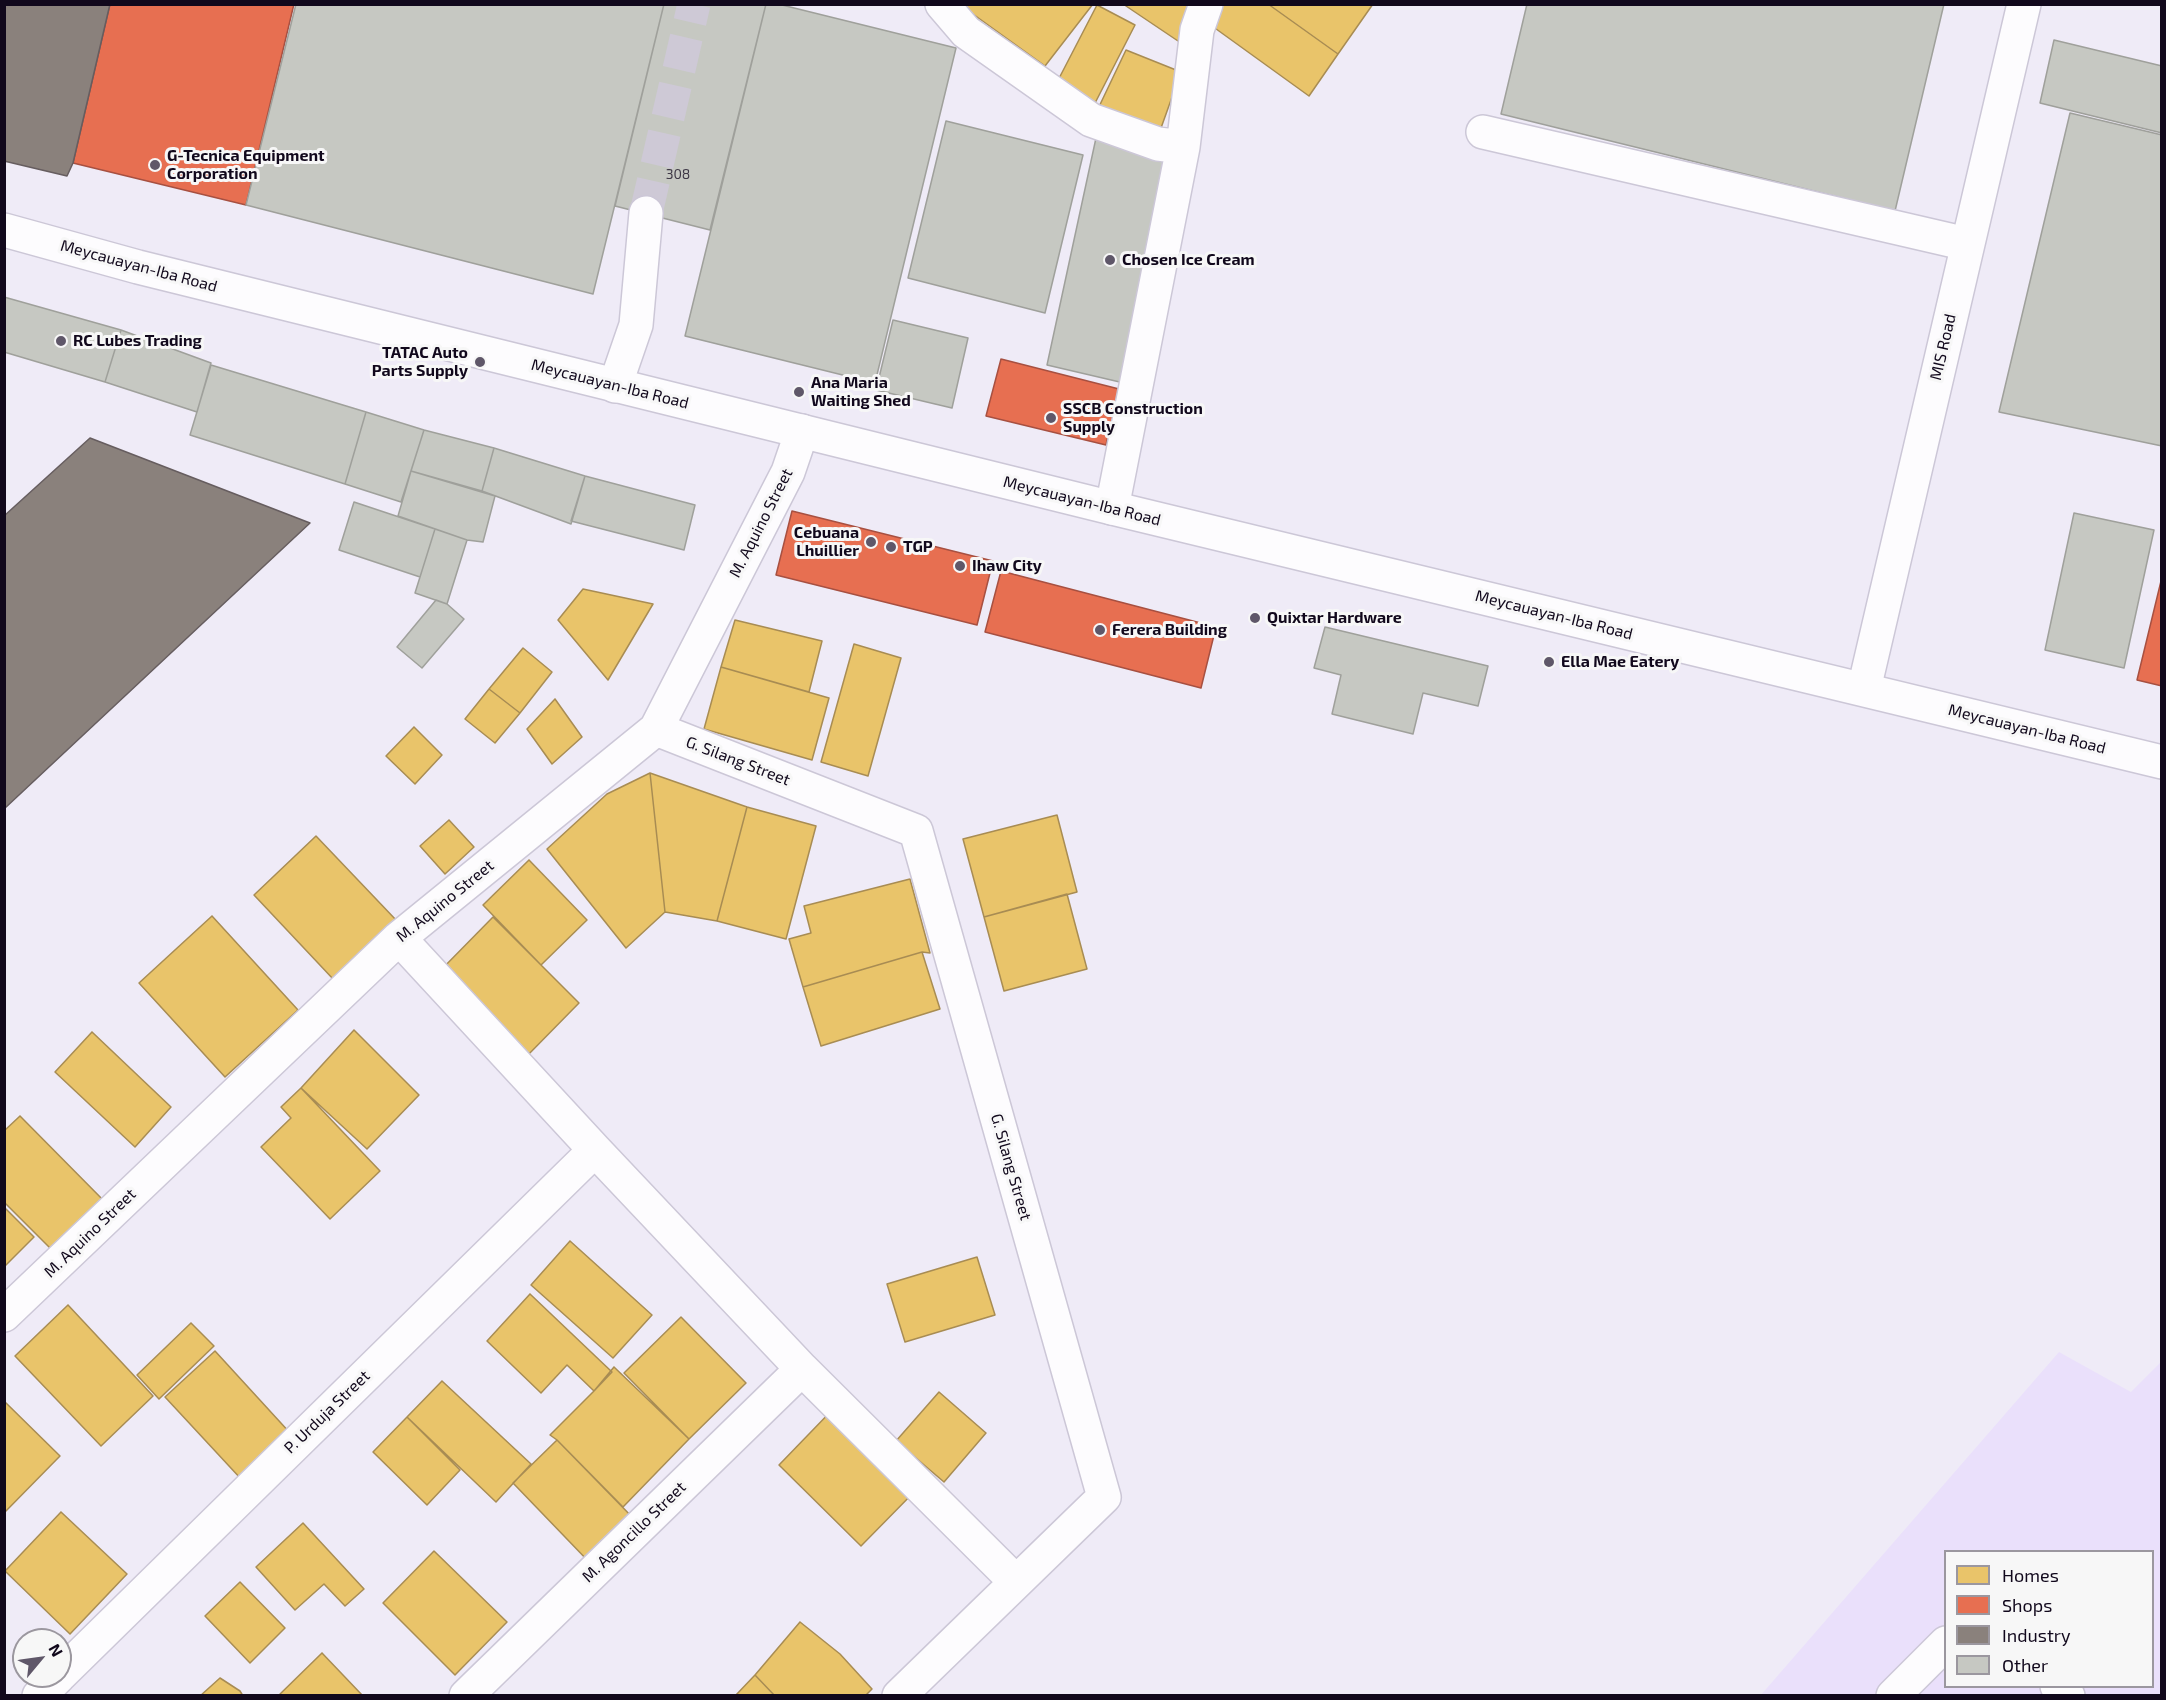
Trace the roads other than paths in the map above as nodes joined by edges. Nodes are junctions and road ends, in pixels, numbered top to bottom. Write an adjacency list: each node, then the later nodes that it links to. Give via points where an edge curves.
1 (942, 4): 5 (street, via 966,32 1091,120 1158,144)
2 (1206, 4): 5 (street, via 1197,30)
3 (2024, 4): 8 (street, MIS Road)
4 (1483, 132): 8 (street)
5 (1184, 147): 11 (street)
6 (646, 213): 9 (street, via 636,325)
7 (4, 230): 9 (street, Meycauayan-Iba Road)
8 (1967, 244): 12 (street, MIS Road)
9 (615, 386): 10 (street, Meycauayan-Iba Road)
10 (802, 431): 11 (street, Meycauayan-Iba Road); 13 (street, M. Aquino Street, via 788,472)
11 (1112, 508): 12 (street, Meycauayan-Iba Road)
12 (1864, 689): 14 (street, Meycauayan-Iba Road)
13 (656, 729): 15 (street, M. Aquino Street); 19 (street, G. Silang Street, via 915,831 1104,1497)
14 (2162, 762)
15 (399, 938): 16 (street); 17 (street, M. Aquino Street)
16 (595, 1150): 18 (street); 21 (street, P. Urduja Street)
17 (4, 1315)
18 (802, 1369): 19 (street); 22 (street, M. Agoncillo Street)
19 (1016, 1582): 23 (street, G. Silang Street)
20 (1944, 1645): 24 (street)
21 (72, 1662)
22 (466, 1695)
23 (899, 1695)
24 (1893, 1695)

